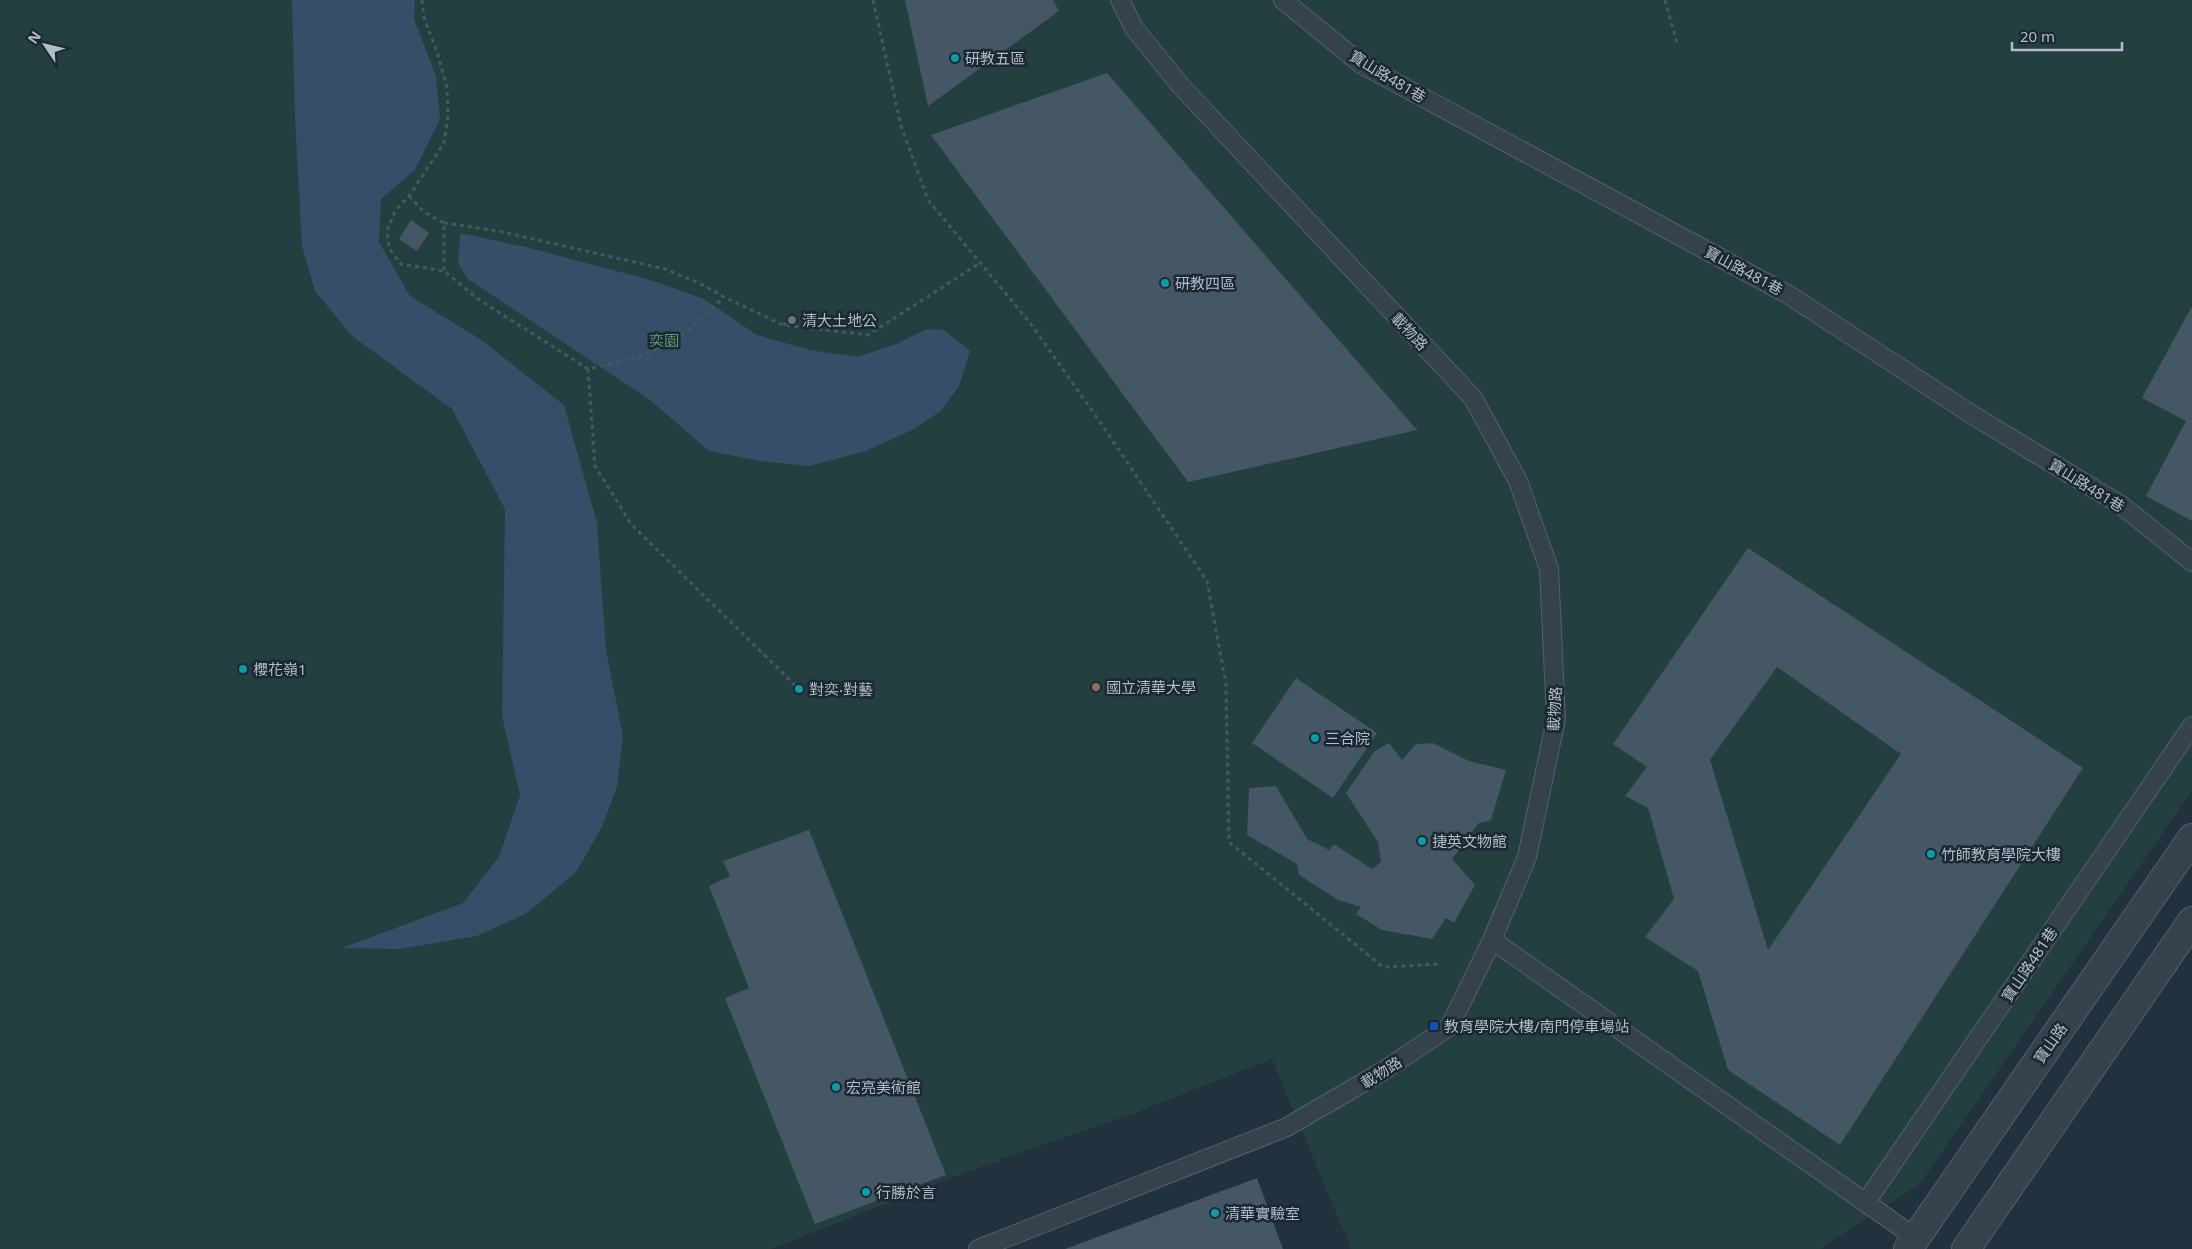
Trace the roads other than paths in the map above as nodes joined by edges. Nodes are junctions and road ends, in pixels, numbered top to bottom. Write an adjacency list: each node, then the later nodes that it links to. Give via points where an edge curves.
1 (1120, 0): 7 (lane, 載物路, via 1134,28 1180,85 1473,398 1518,482 1549,570 1556,719 1527,857)
2 (1283, 0): 3 (lane, 寶山路481巷, via 1361,64 1789,295 1972,414 2121,505)
3 (2192, 562)
4 (2192, 726): 8 (lane, 寶山路481巷)
5 (2192, 838): 9 (street, 寶山路)
6 (2192, 921): 11 (street)
7 (1492, 940): 8 (lane); 10 (lane, 載物路, via 1450,1026 1383,1072 1287,1127)
8 (1866, 1202): 9 (lane)
9 (1912, 1243)
10 (978, 1249)
11 (1966, 1249)

